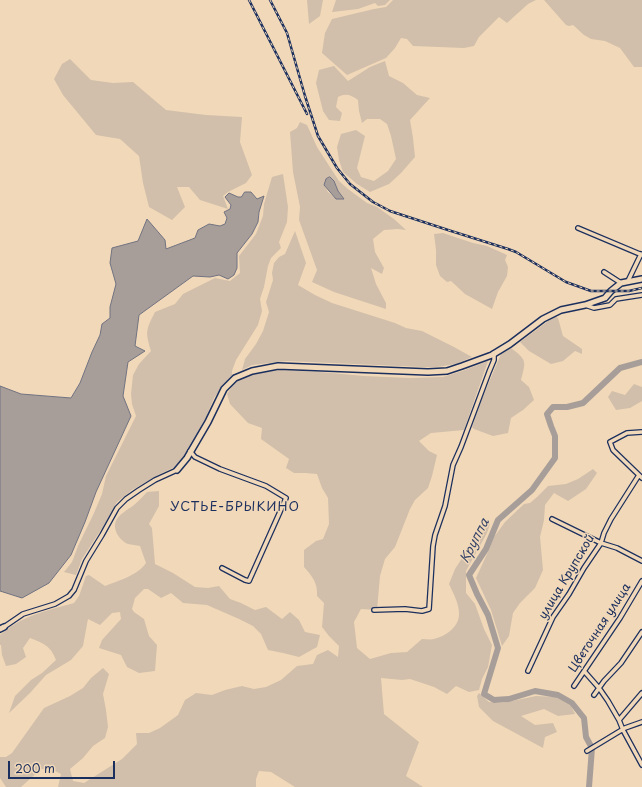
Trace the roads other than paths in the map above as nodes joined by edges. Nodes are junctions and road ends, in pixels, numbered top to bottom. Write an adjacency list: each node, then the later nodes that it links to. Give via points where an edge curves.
1 (578, 228): 2 (street)
2 (641, 254): 5 (street)
3 (604, 272): 6 (street)
4 (642, 279): 5 (street)
5 (628, 282): 6 (street)
6 (621, 283): 8 (street, via 605,298)
7 (642, 295): 8 (street, via 594,308)
8 (585, 305): 9 (street, via 561,310 543,319)
9 (494, 353): 11 (street, via 446,371 278,366 252,371 235,378 224,389); 19 (street, via 494,360 453,465 445,506 435,535 429,609)
10 (642, 432): 13 (street, via 628,434 610,442 614,450)
11 (190, 452): 12 (street); 17 (street, via 220,469 266,486 286,498 249,581)
12 (177, 470): 20 (street, via 139,490 117,508 69,596 56,604 23,614)
13 (640, 476): 15 (street, улица Крупской, via 611,519)
14 (552, 519): 15 (street)
15 (601, 543): 16 (street); 22 (street, улица Крупской, via 554,617)
16 (642, 561)
17 (222, 568)
18 (642, 581): 23 (street, Цветочная улица)
19 (374, 610)
20 (2, 628)
21 (642, 632): 25 (street, via 621,663)
22 (528, 671)
23 (584, 672): 24 (street, Цветочная улица); 25 (street)
24 (574, 686)
25 (599, 688): 27 (street); 28 (street)
26 (642, 693): 28 (street)
27 (594, 695)
28 (619, 720): 30 (street)
29 (642, 722): 30 (street)
30 (623, 730): 31 (street); 32 (street)
31 (587, 751)
32 (642, 765)

